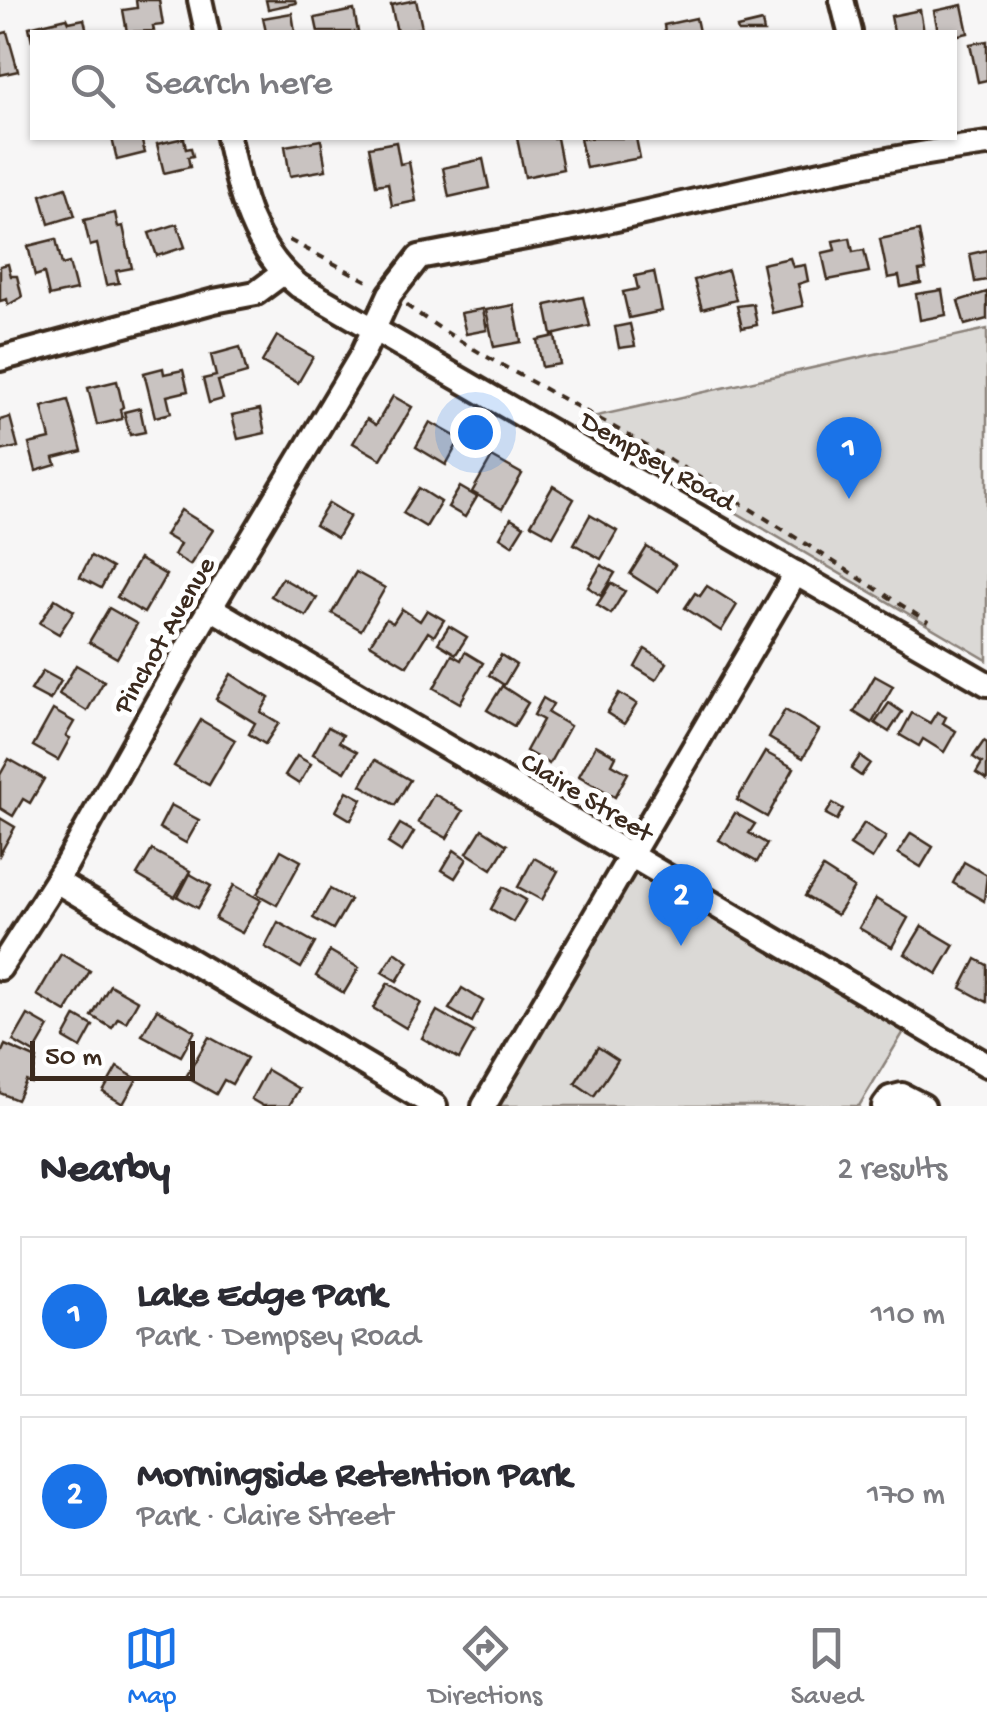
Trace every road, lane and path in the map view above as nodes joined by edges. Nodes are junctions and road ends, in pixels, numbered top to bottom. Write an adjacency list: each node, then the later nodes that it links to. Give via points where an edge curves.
1 (200, 0): 3 (street)
2 (842, 0): 4 (street)
3 (207, 30)
4 (850, 30)
5 (229, 140): 11 (street, via 249,219)
6 (874, 140): 8 (street)
7 (987, 144): 8 (street, Pinchot Avenue)
8 (880, 162): 13 (street, Pinchot Avenue, via 419,256 390,294)
9 (282, 235): 10 (path)
10 (350, 272)
11 (291, 279): 13 (street, Dempsey Road); 14 (street)
12 (418, 313): 17 (path, via 819,550)
13 (376, 328): 15 (street, Dempsey Road); 16 (street, Pinchot Avenue)
14 (0, 359)
15 (796, 573): 18 (street, Dempsey Road); 19 (street)
16 (211, 608): 19 (street, Claire Street); 20 (street, Pinchot Avenue)
17 (928, 622)
18 (987, 684)
19 (631, 856): 22 (street, Claire Street); 24 (street)
20 (56, 881): 21 (street, Pinchot Avenue); 23 (street)
21 (0, 968)
22 (987, 1066)
23 (435, 1106)
24 (484, 1106)
25 (884, 1106): 26 (street, via 902,1095)
26 (923, 1106)

